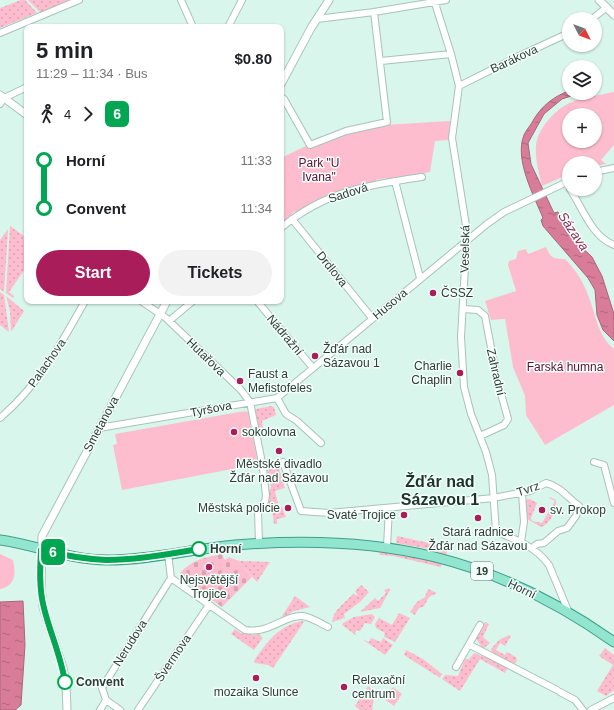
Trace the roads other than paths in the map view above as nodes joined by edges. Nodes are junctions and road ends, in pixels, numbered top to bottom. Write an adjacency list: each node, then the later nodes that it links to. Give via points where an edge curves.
1 (79, 0): 15 (street)
2 (181, 0): 13 (street)
3 (242, 0): 14 (street)
4 (329, 0): 12 (street)
5 (446, 0): 7 (street)
6 (599, 0): 8 (street)
7 (434, 1): 9 (street); 17 (street, Veselská)
8 (607, 7): 10 (street); 11 (street)
9 (374, 12): 12 (street); 18 (street)
10 (601, 12)
11 (614, 15)
12 (317, 19): 19 (street)
13 (192, 24)
14 (230, 24)
15 (0, 33)
16 (562, 36): 20 (street, Barákova)
17 (451, 54): 18 (street); 20 (street, Veselská)
18 (380, 61): 23 (street, via 387,122 346,131 310,145)
19 (284, 79)
20 (459, 86): 33 (street, Veselská, via 452,138)
21 (24, 88): 22 (street)
22 (1, 99): 24 (street)
23 (284, 99)
24 (24, 113)
25 (614, 168): 26 (street)
26 (602, 171)
27 (422, 176): 28 (street, Sadová)
28 (395, 181): 31 (street, Sadová, via 355,188 313,205); 35 (street)
29 (560, 185): 33 (street, Husova, via 498,216)
30 (573, 196): 34 (street, via 596,232)
31 (292, 219): 32 (street, Sadová); 43 (street, Drdlova)
32 (284, 226)
33 (467, 239): 35 (street, Husova); 41 (street, Veselská)
34 (614, 245)
35 (420, 278): 43 (street, Husova)
36 (83, 304): 48 (street, Palachova, via 43,371)
37 (146, 304): 42 (street)
38 (165, 304): 42 (street, Smetanova)
39 (190, 304): 44 (street)
40 (260, 304): 45 (street, Nádražní)
41 (463, 309): 50 (street, Veselská, via 461,337 464,386); 50 (street, Zahradní, via 478,310 485,316 497,379 508,418 504,425)
42 (160, 313): 44 (street, Hutařova); 49 (street, Smetanova)
43 (372, 318): 45 (street, Husova)
44 (169, 321): 47 (street, Hutařova, via 241,390)
45 (313, 368): 46 (street)
46 (277, 398): 47 (street, Tyršova); 51 (street, via 286,414 298,421)
47 (250, 402): 49 (street, Tyršova); 53 (street)
48 (0, 418)
49 (99, 428): 63 (street, Smetanova, via 44,532)
50 (480, 436): 55 (street, Veselská)
51 (321, 443)
52 (594, 462): 56 (street, via 604,465)
53 (263, 468): 57 (street, Tvrz, via 283,462 298,509 301,511 325,513); 60 (street, via 266,496 258,511)
54 (522, 493): 55 (street, Tvrz); 59 (street, via 524,522); 62 (street, Tvrz, via 537,489 546,483 553,484 561,488 566,496 579,506 576,516 567,528)
55 (496, 498): 57 (street, Tvrz); 59 (street, Veselská, via 496,532)
56 (614, 504)
57 (388, 508): 61 (street)
58 (0, 540): 63 (main road, 19)
59 (521, 542): 62 (street)
60 (259, 544): 61 (main road, Horní / 19, via 332,542); 64 (main road, Horní / 19)
61 (387, 547): 67 (main road, Horní / 19, via 470,566 520,587)
62 (532, 548): 67 (street, via 549,565)
63 (41, 550): 64 (main road, Horní / 19, via 107,560); 75 (street, Smetanova, via 43,607 63,668)
64 (168, 554): 65 (street)
65 (171, 578): 66 (street); 74 (street, Nerudova, via 102,688)
66 (209, 606): 69 (street, via 245,630 271,628 301,616); 78 (street, Švermova)
67 (570, 614): 70 (main road, Horní / 19)
68 (480, 625): 71 (street)
69 (328, 627)
70 (614, 642)
71 (470, 645): 72 (street); 79 (street, via 575,700)
72 (456, 667)
73 (614, 698): 80 (street)
74 (106, 700): 76 (street); 77 (street)
75 (67, 710)
76 (100, 710)
77 (120, 710)
78 (138, 710)
79 (583, 710)
80 (591, 710)

